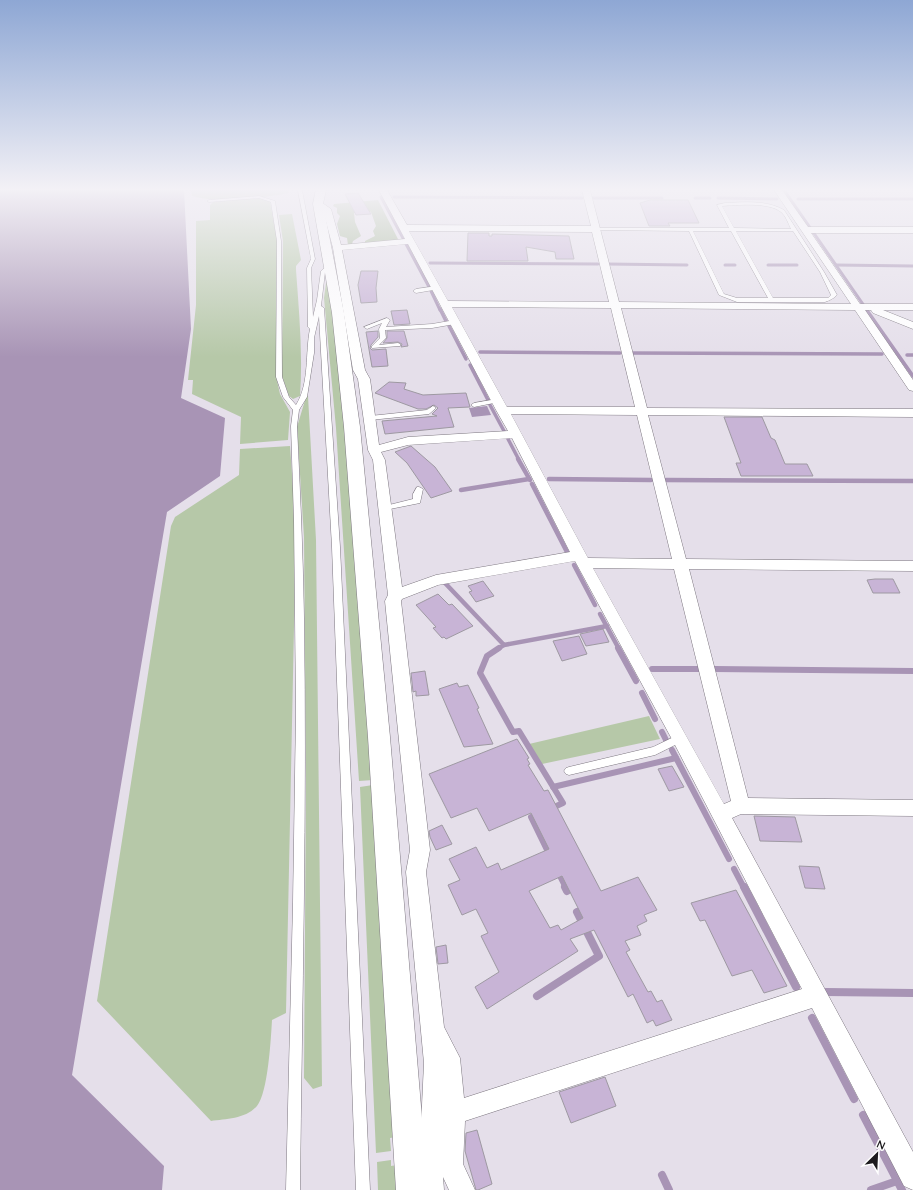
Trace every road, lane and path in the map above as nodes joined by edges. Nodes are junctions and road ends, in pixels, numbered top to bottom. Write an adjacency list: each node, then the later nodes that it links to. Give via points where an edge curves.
1 (279, 246): 30 (lane, via 279,376 286,397)
2 (310, 246): 24 (lane, via 313,259 309,268)
3 (332, 246): 11 (street)
4 (389, 246): 11 (street)
5 (414, 246): 12 (street)
6 (599, 246): 17 (street)
7 (698, 246): 15 (lane, via 722,294 737,300)
8 (741, 246): 15 (lane)
9 (804, 246): 15 (lane, via 834,295 825,300)
10 (818, 246): 18 (street)
11 (334, 257): 14 (lane, via 323,271); 33 (street, via 359,370 364,379); 51 (street)
12 (437, 288): 13 (lane); 16 (street)
13 (416, 291)
14 (320, 300): 24 (lane); 53 (lane, via 336,555)
15 (771, 300)
16 (446, 304): 17 (street); 20 (street)
17 (614, 305): 18 (street); 31 (street)
18 (865, 306): 19 (street); 21 (street); 26 (street)
19 (913, 306)
20 (455, 322): 23 (lane); 28 (street)
21 (913, 326)
22 (367, 327): 23 (lane, via 387,320)
23 (382, 329): 25 (lane, via 383,338 374,347)
24 (311, 338): 30 (lane, via 304,397)
25 (398, 345)
26 (913, 388)
27 (474, 405): 28 (lane)
28 (500, 406): 31 (street); 34 (street)
29 (433, 408): 33 (lane, via 429,412)
30 (296, 410): 52 (lane, via 294,426 299,533 300,779)
31 (640, 410): 32 (street); 39 (street)
32 (913, 413)
33 (370, 418): 35 (street)
34 (516, 434): 35 (street, via 408,441); 38 (street)
35 (374, 450): 37 (street, via 379,460)
36 (419, 490): 37 (lane, via 416,494 417,501)
37 (385, 508): 41 (street)
38 (581, 559): 39 (street); 41 (street, via 436,580); 42 (street)
39 (679, 564): 40 (street); 44 (street)
40 (913, 566)
41 (396, 595): 48 (street, via 393,601 420,850 416,872)
42 (680, 738): 43 (lane, via 655,751); 46 (street)
43 (568, 771)
44 (741, 806): 45 (street); 46 (street)
45 (913, 808)
46 (719, 814): 47 (street)
47 (815, 996): 49 (street); 50 (street)
48 (433, 1028): 49 (street, via 448,1058); 51 (street, via 436,1063)
49 (453, 1113): 54 (street, via 450,1165)
50 (913, 1177)
51 (424, 1187)
52 (293, 1190)
53 (363, 1190)
54 (462, 1190)

